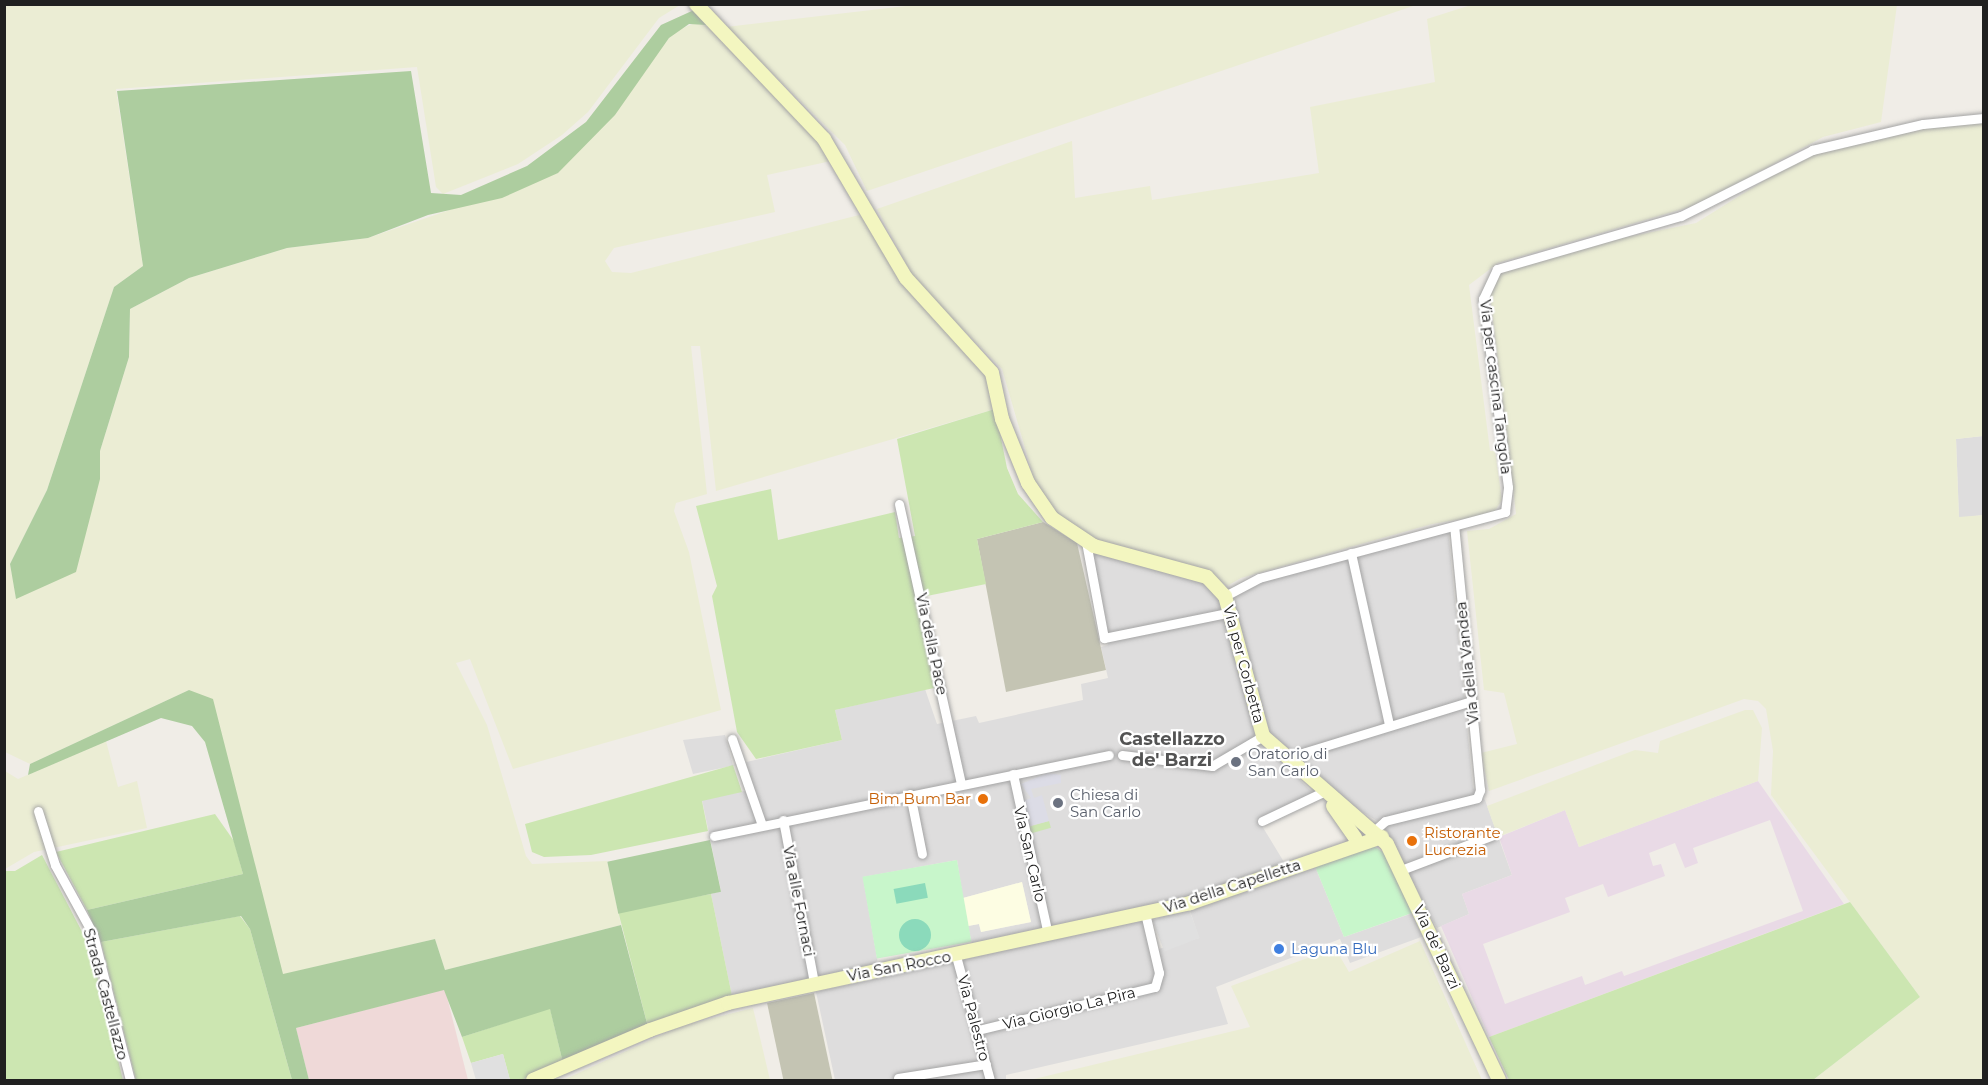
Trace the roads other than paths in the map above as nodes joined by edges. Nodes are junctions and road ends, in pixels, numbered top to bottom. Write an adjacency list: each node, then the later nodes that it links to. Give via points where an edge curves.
1 (696, 4): 5 (street, Via per Corbetta, via 824,138 906,278 992,373 1002,418 1028,483 1052,518)
2 (1983, 118): 4 (street, Via per cascina Tangola, via 1923,124 1812,150 1699,209 1497,269 1483,299 1508,505 1500,516)
3 (899, 504): 17 (street, Via della Pace)
4 (1454, 527): 6 (street, Via per cascina Tangola); 9 (street, Via della Vandea)
5 (1086, 542): 7 (street, Via per Corbetta, via 1208,577); 8 (street, via 1104,638)
6 (1351, 553): 7 (street, Via per cascina Tangola, via 1245,583); 10 (street)
7 (1225, 596): 8 (street, Via per Corbetta)
8 (1232, 612): 11 (street, Via per Corbetta)
9 (1471, 701): 10 (street); 25 (street, Via della Vandea, via 1477,798 1386,821)
10 (1389, 725): 15 (street)
11 (1263, 736): 14 (street, via 1212,766); 15 (street, Via per Corbetta)
12 (732, 739): 24 (street)
13 (1109, 755): 16 (street)
14 (1122, 755)
15 (1286, 758): 18 (street, Via per Corbetta)
16 (1013, 774): 17 (street); 33 (street, Via San Carlo)
17 (961, 784): 19 (street)
18 (1323, 792): 22 (street); 23 (street, Via per Corbetta); 28 (street, Via per Corbetta)
19 (910, 794): 21 (street); 30 (street)
20 (38, 811): 39 (street, Strada Castellazzo, via 56,865 93,934)
21 (783, 820): 24 (street); 35 (street, Via alle Fornaci)
22 (1262, 821)
23 (1363, 822): 25 (street, Via de' Barzi)
24 (762, 825): 27 (street)
25 (1378, 834): 28 (street); 29 (street, Via della Capelletta); 31 (street, Via de' Barzi)
26 (1493, 835): 31 (street)
27 (714, 836)
28 (1354, 838): 29 (street)
29 (1346, 850): 32 (street, Via della Capelletta)
30 (922, 854)
31 (1401, 870): 42 (street, Via de' Barzi)
32 (1145, 913): 33 (street, Via della Capelletta); 36 (street, Via Giorgio La Pira, via 1159,973 1155,987)
33 (1048, 934): 34 (street, Via San Rocco)
34 (956, 956): 35 (street, Via San Rocco); 36 (street, Via Palestro)
35 (814, 982): 40 (street, Via San Rocco, via 750,997 657,1027)
36 (978, 1030): 37 (street, Via Palestro)
37 (986, 1064): 38 (street); 41 (street, Via Palestro)
38 (898, 1078)
39 (130, 1080)
40 (533, 1080)
41 (990, 1080)
42 (1499, 1080)

